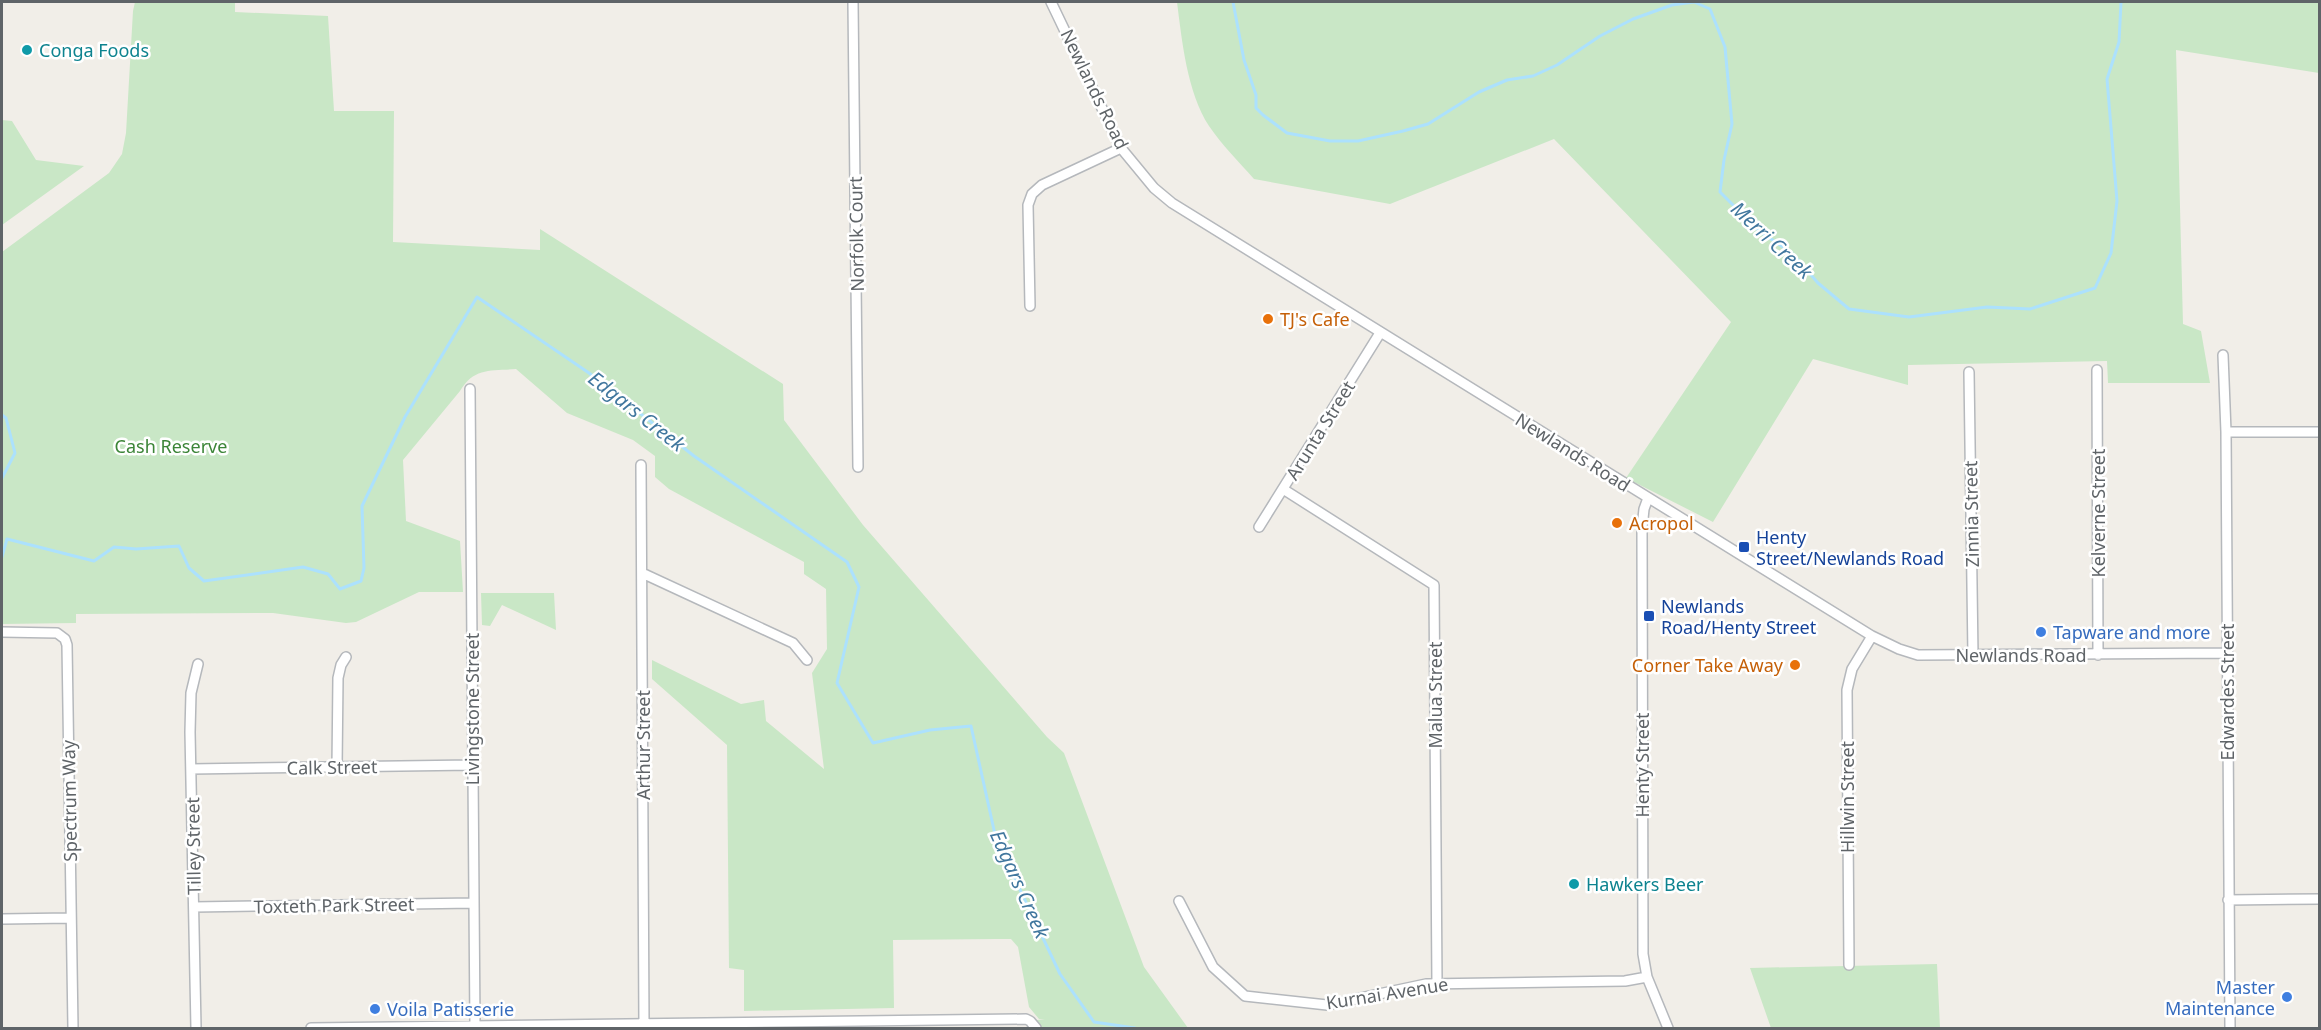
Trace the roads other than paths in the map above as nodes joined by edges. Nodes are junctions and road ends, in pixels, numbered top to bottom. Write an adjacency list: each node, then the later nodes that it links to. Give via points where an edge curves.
1 (853, 2): 13 (street, Norfolk Court)
2 (1051, 2): 3 (street, Newlands Road)
3 (1121, 148): 4 (street, via 1032,194 1028,205); 5 (street, Newlands Road, via 1172,203)
4 (1030, 306)
5 (1380, 333): 14 (street, Arunta Street); 15 (street, Newlands Road)
6 (2223, 355): 10 (street, Edwardes Street)
7 (2097, 370): 21 (street, Kelverne Street)
8 (1969, 372): 22 (street, Zinnia Street)
9 (470, 389): 26 (street, Livingstone Street)
10 (2226, 432): 11 (street); 20 (street, Edwardes Street)
11 (2319, 432)
12 (641, 465): 17 (street, Arthur Street)
13 (858, 467)
14 (1283, 489): 16 (street, Arunta Street); 38 (street, Malua Street, via 1434,585)
15 (1648, 498): 19 (street, Newlands Road); 37 (street, Henty Street, via 1642,528 1643,932)
16 (1259, 527)
17 (642, 573): 24 (street, via 794,644); 39 (street, Arthur Street)
18 (2, 633): 34 (street, Spectrum Way, via 57,633 67,645)
19 (1872, 636): 22 (street, Newlands Road, via 1918,655); 36 (street, Hillwin Street, via 1852,669 1847,690)
20 (2227, 653): 21 (street, Newlands Road); 30 (street, Edwardes Street)
21 (2098, 655): 22 (street, Newlands Road)
22 (1973, 656)
23 (346, 657): 27 (street, via 338,678)
24 (807, 660)
25 (198, 664): 28 (street, Tilley Street, via 191,693)
26 (473, 765): 27 (street, Calk Street); 32 (street, Livingstone Street)
27 (338, 767): 28 (street, Calk Street)
28 (191, 769): 33 (street, Tilley Street)
29 (2319, 899): 30 (street)
30 (2228, 900): 49 (street, Edwardes Street)
31 (1179, 901): 38 (street, Kurnai Avenue, via 1212,967 1245,996 1327,1005)
32 (474, 903): 33 (street, Toxteth Park Street); 43 (street, Livingstone Street)
33 (194, 907): 46 (street, Tilley Street)
34 (70, 918): 35 (street); 45 (street, Spectrum Way)
35 (2, 919)
36 (1848, 965)
37 (1647, 976): 38 (street, Kurnai Avenue, via 1625,981); 48 (street, Henty Street)
38 (1437, 983)
39 (644, 1025): 40 (street); 44 (street)
40 (754, 1025): 41 (street)
41 (899, 1025): 42 (street, via 1026,1019)
42 (1033, 1025)
43 (475, 1027): 44 (street); 47 (street)
44 (616, 1027)
45 (73, 1029)
46 (196, 1029)
47 (311, 1029)
48 (1668, 1029)
49 (2230, 1029)

